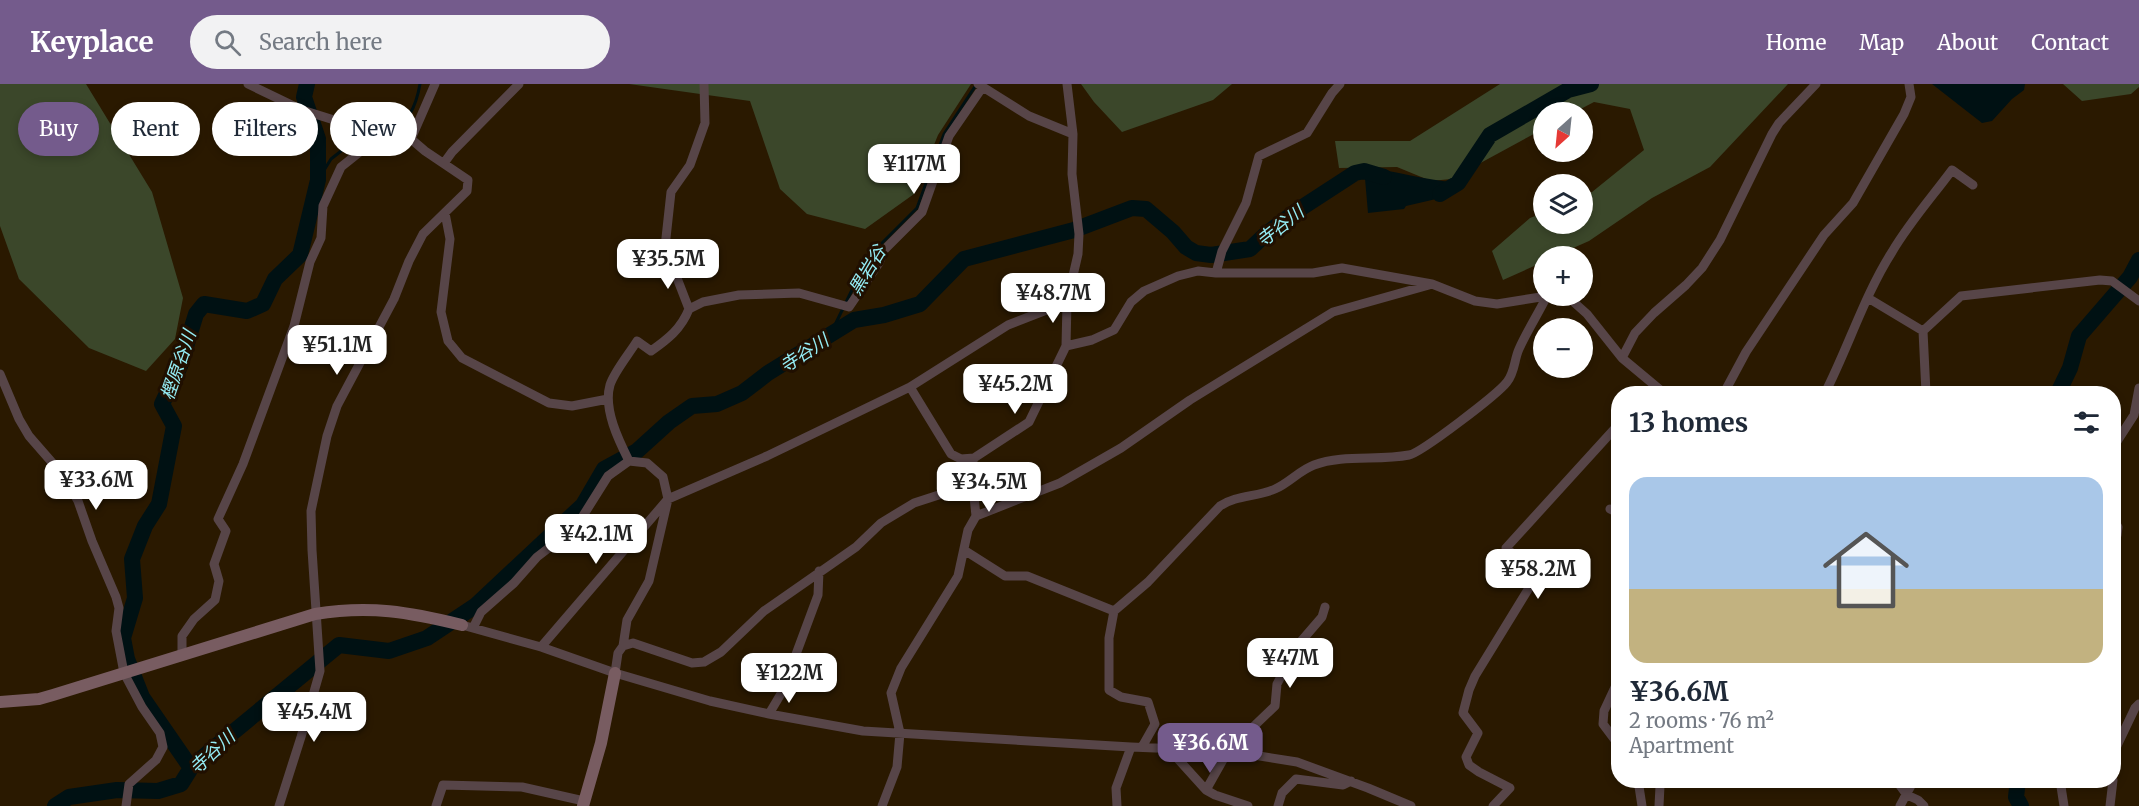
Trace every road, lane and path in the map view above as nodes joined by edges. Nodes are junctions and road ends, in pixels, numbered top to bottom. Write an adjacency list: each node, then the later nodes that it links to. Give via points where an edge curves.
1 (248, 84): 10 (street)
2 (435, 84): 11 (street)
3 (519, 84): 15 (street)
4 (704, 84): 26 (street, via 705,123 690,165 671,192 665,247)
5 (1067, 84): 12 (street)
6 (1340, 84): 18 (street, via 1307,133 1259,156 1246,203)
7 (1816, 84): 29 (street, via 1772,134 1702,268 1635,333)
8 (1909, 84): 32 (street, via 1911,97 1904,114 1853,203 1824,235)
9 (980, 86): 12 (street, via 1029,116); 26 (street, via 949,136 922,212 884,250 849,307 799,293 739,295)
10 (330, 119)
11 (417, 125)
12 (1073, 134): 23 (street, via 1078,254)
13 (417, 144): 15 (street)
14 (355, 156): 53 (street, via 341,167 323,206 321,238 310,262 294,326 243,464 218,519 226,531 214,564 219,582 215,600 182,636)
15 (444, 164): 17 (street, via 468,180 467,191)
16 (1973, 185): 20 (street, via 1952,170 1891,252)
17 (445, 213): 37 (street, via 450,239 441,312 448,341 462,358 549,403 573,406); 49 (street, via 418,243 394,299 337,406 327,436 311,511)
18 (1216, 273): 19 (street, via 1313,273 1342,268); 28 (street, via 1198,271 1144,291 1131,302 1114,330)
19 (1432, 284): 21 (street, via 1475,301 1497,304); 44 (street, via 1333,312 1060,483)
20 (1868, 298): 27 (street); 33 (street)
21 (1533, 299)
22 (2136, 299): 27 (street, via 2112,281 2100,280 1961,296)
23 (1067, 302): 28 (street); 35 (street, via 1008,325)
24 (1542, 306): 48 (street, via 1518,351 1507,382 1456,424 1412,455 1312,465 1277,488 1230,499)
25 (1578, 306): 29 (street)
26 (689, 309): 37 (street, via 673,335 651,351 637,341 610,384)
27 (1923, 332): 34 (street)
28 (1066, 346): 40 (street, via 1029,423)
29 (1622, 358): 31 (street)
30 (0, 374): 54 (street, via 29,436 63,475 78,501 116,597 116,630)
31 (1648, 386)
32 (1728, 386)
33 (1829, 386)
34 (1926, 386)
35 (910, 387): 40 (street, via 951,454 961,459); 43 (street)
36 (2139, 388): 39 (street, via 2134,415)
37 (608, 399): 41 (street, via 616,433)
38 (1611, 433): 86 (street, via 1506,548 1538,575 1475,676 1463,712 1478,733 1466,757 1469,765 1510,788)
39 (2121, 435)
40 (974, 458): 42 (street)
41 (629, 461): 43 (street, via 646,463 663,477); 50 (street, via 608,476 576,527 537,557)
42 (968, 475): 44 (street); 46 (street, via 951,490 914,503 881,523 856,547)
43 (668, 499): 51 (street, via 649,581 627,620); 52 (street)
44 (976, 516): 45 (street)
45 (964, 550): 48 (street, via 1005,576 1027,576); 60 (street, via 958,576 901,668 891,693)
46 (819, 571): 51 (street, via 704,662 692,663 633,643); 59 (street, via 818,595 782,692)
47 (1325, 607): 66 (street, via 1322,617 1297,646 1277,684 1275,706)
48 (1114, 611): 64 (street, via 1109,638 1109,690 1120,697 1148,702 1155,724)
49 (315, 614): 50 (street, via 344,609 399,611); 53 (street); 79 (street, via 320,671)
50 (467, 626): 52 (street)
51 (623, 646): 55 (street)
52 (542, 647): 55 (street)
53 (182, 656): 54 (street)
54 (130, 671): 57 (street, via 39,699); 78 (street, via 142,707 160,733 164,747 129,784)
55 (615, 673): 59 (street); 76 (street)
56 (1611, 696): 61 (street, via 1603,724)
57 (0, 702)
58 (2139, 704): 62 (street)
59 (769, 714): 60 (street, via 863,731)
60 (900, 733): 63 (street); 81 (street, via 897,767)
61 (1611, 735)
62 (2121, 737)
63 (1131, 747): 64 (street); 82 (street, via 1116,788)
64 (1142, 747): 65 (street)
65 (1168, 748): 66 (street); 74 (street)
66 (1228, 751): 67 (street, via 1297,762); 74 (street)
67 (1351, 781): 84 (street, via 1343,785 1296,779 1282,793); 85 (street)
68 (1639, 788): 87 (street)
69 (1660, 788): 88 (street)
70 (1902, 788): 75 (street)
71 (1910, 788): 75 (street)
72 (2061, 788): 90 (street)
73 (2112, 788): 91 (street)
74 (1206, 790): 83 (street)
75 (1907, 795): 77 (street); 89 (street)
76 (584, 804): 80 (street, via 522,787 443,785)
77 (1919, 804)
78 (126, 806)
79 (279, 806)
80 (436, 806)
81 (882, 806)
82 (1117, 806)
83 (1248, 806)
84 (1278, 806)
85 (1411, 806)
86 (1493, 806)
87 (1642, 806)
88 (1659, 806)
89 (1900, 806)
90 (2064, 806)
91 (2110, 806)

